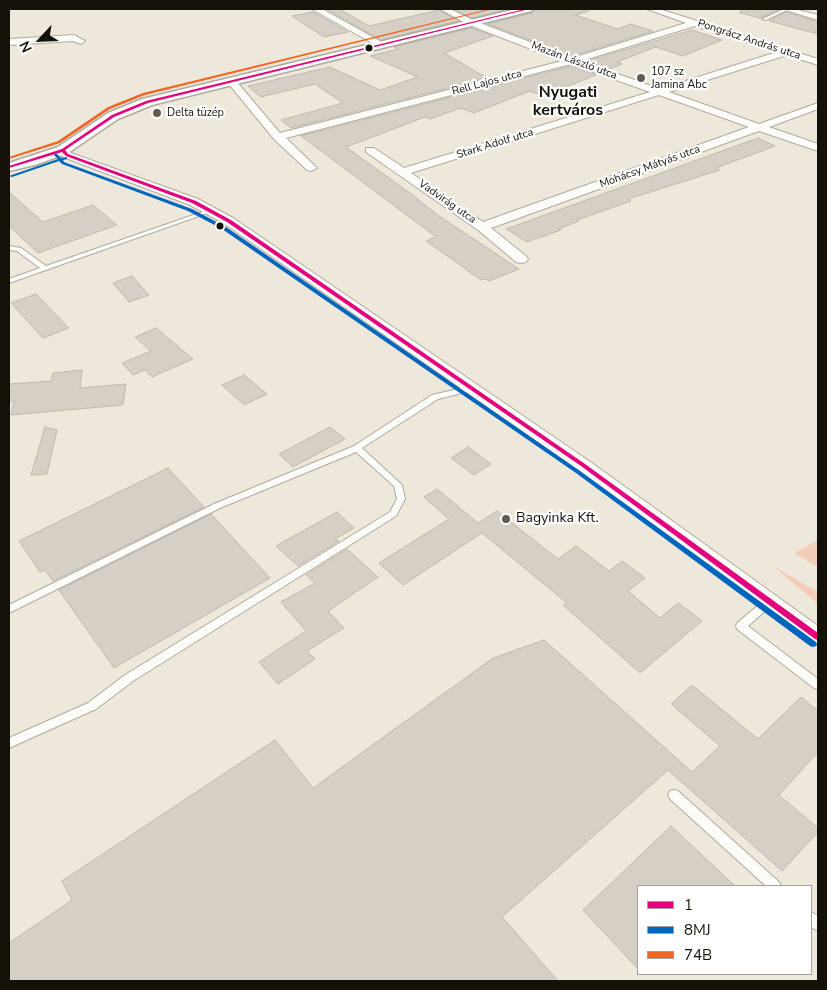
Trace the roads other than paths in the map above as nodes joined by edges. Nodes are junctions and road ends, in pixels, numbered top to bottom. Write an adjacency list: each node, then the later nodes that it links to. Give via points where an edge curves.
1 (316, 9): 14 (street)
2 (444, 9): 8 (street, Mazán László utca)
3 (528, 9): 8 (street)
4 (651, 9): 9 (street, Pongrácz András utca)
5 (787, 9): 6 (lane); 7 (street)
6 (764, 18)
7 (818, 18)
8 (472, 23): 14 (street); 17 (street, Mazán László utca)
9 (695, 23): 16 (street, Pongrácz András utca); 17 (street, Rell Lajos utca)
10 (9, 35): 12 (street)
11 (79, 38): 12 (street)
12 (28, 41): 13 (street); 15 (street)
13 (9, 42)
14 (382, 45): 19 (street)
15 (9, 48)
16 (788, 52): 18 (street, Pongrácz András utca); 20 (street, Stark Adolf utca)
17 (572, 61): 20 (street, Mazán László utca); 23 (street, Rell Lajos utca)
18 (818, 62)
19 (233, 83): 23 (street); 25 (street, via 127,108)
20 (664, 92): 22 (street, Mazán László utca); 29 (street, Stark Adolf utca)
21 (818, 106): 22 (street, Mohácsy Mátyás utca)
22 (761, 127): 24 (street, Mazán László utca); 31 (street, Mohácsy Mátyás utca)
23 (278, 137): 28 (street)
24 (818, 148)
25 (63, 150): 27 (street); 30 (street, via 67,155 194,202)
26 (370, 150): 29 (street, Vadvirág utca)
27 (9, 167)
28 (311, 168)
29 (403, 172): 31 (street, Vadvirág utca)
30 (210, 211): 34 (lane); 36 (street)
31 (482, 227): 33 (street, Vadvirág utca)
32 (9, 248): 34 (lane, via 19,249)
33 (521, 258)
34 (45, 268): 35 (lane)
35 (9, 281)
36 (471, 388): 37 (lane, via 435,397); 38 (street)
37 (356, 448): 39 (lane, via 218,506); 42 (lane, via 398,484 401,499 393,514 129,678 92,706)
38 (770, 601): 40 (street); 41 (lane, via 741,626)
39 (9, 609)
40 (818, 637)
41 (818, 685)
42 (9, 742)
43 (674, 795): 44 (lane)
44 (774, 885)

